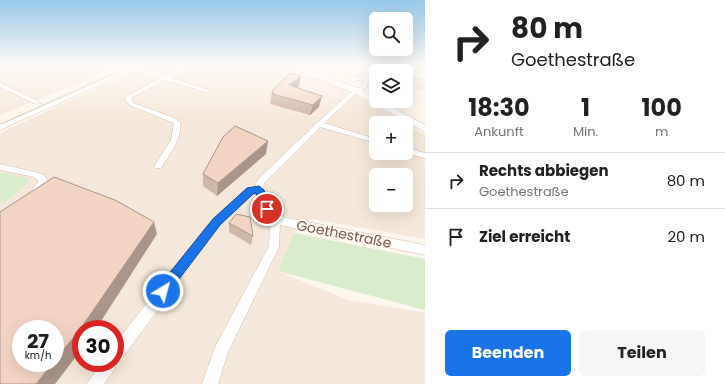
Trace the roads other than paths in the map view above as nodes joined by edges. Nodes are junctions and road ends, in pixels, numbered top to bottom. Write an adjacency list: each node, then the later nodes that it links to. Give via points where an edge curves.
1 (87, 83): 13 (street)
2 (93, 83): 21 (street)
3 (154, 83): 26 (street, via 133,94 128,100 131,104 177,122 178,131 174,142)
4 (181, 83): 10 (street)
5 (339, 83): 9 (main road)
6 (349, 83): 9 (main road)
7 (366, 83): 9 (street)
8 (0, 85): 13 (street)
9 (359, 90): 11 (main road); 12 (main road); 19 (street)
10 (208, 91)
11 (369, 94)
12 (369, 95)
13 (38, 103): 17 (street)
14 (391, 108): 22 (main road)
15 (392, 108): 20 (main road)
16 (393, 108): 18 (main road)
17 (0, 120)
18 (425, 123)
19 (319, 124): 23 (street); 28 (street, via 263,178)
20 (425, 126)
21 (0, 128)
22 (425, 129)
23 (369, 139)
24 (413, 152): 25 (street)
25 (425, 156)
26 (158, 166)
27 (0, 167): 29 (street, via 42,178 44,182)
28 (259, 190): 30 (street); 32 (street, via 250,190 216,222)
29 (29, 198)
30 (274, 220): 31 (street, Goethestraße); 35 (street, via 274,247 221,350)
31 (425, 250)
32 (124, 344)
33 (104, 372): 34 (street)
34 (95, 384)
35 (210, 384)

